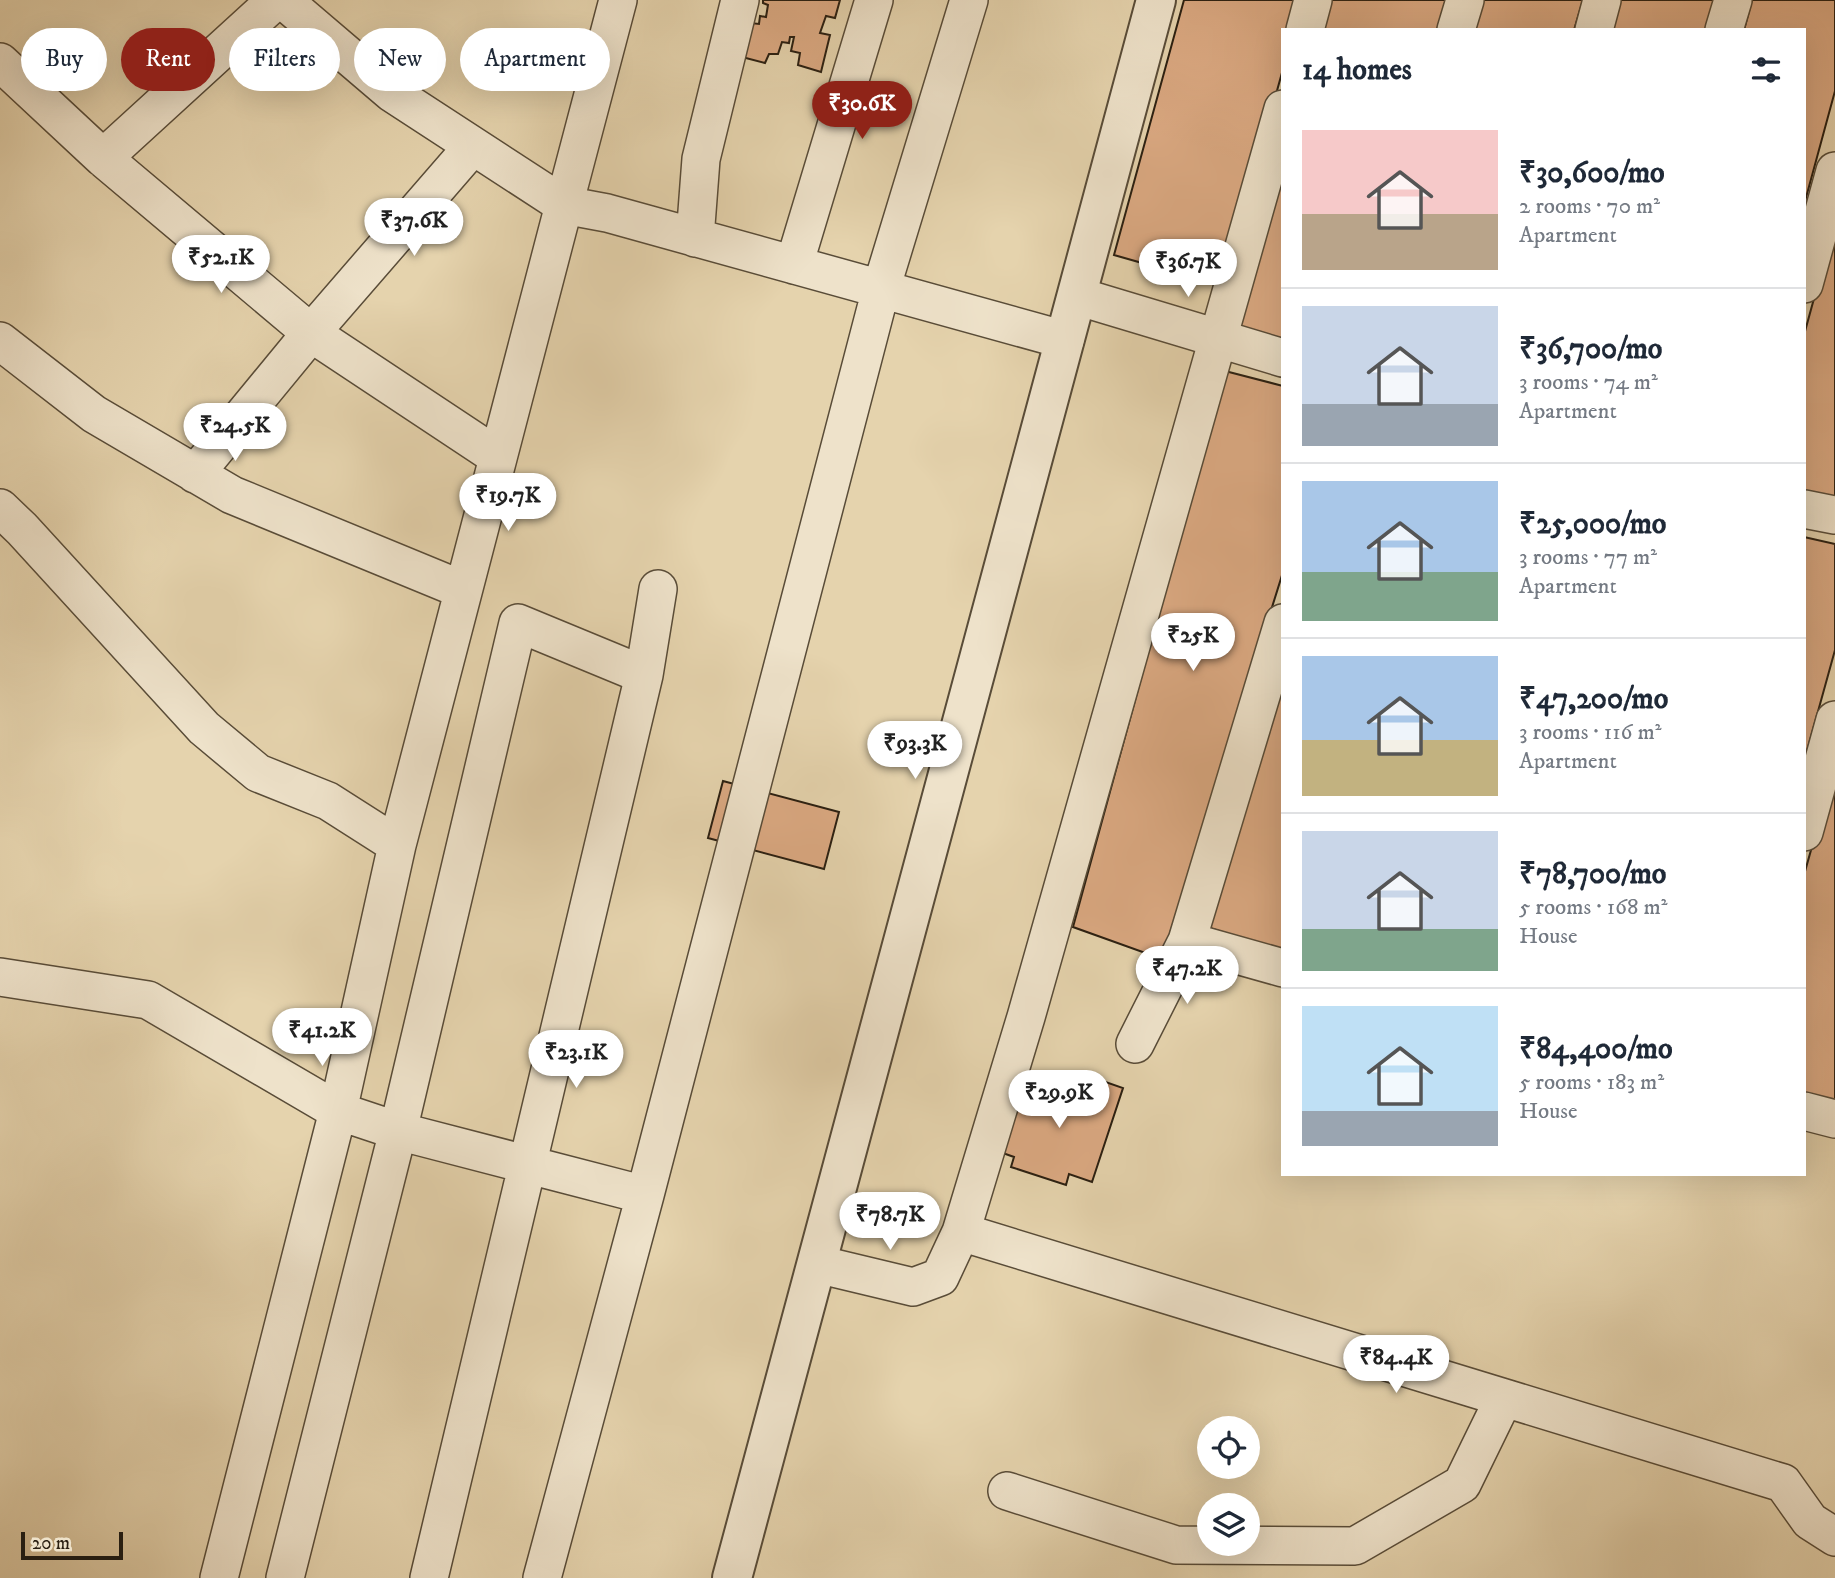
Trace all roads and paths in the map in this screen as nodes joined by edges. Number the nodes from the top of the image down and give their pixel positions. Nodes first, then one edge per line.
1 (276, 0) edge
2 (283, 0) edge
3 (618, 0) edge
4 (740, 0) edge
5 (874, 0) edge
6 (969, 0) edge
7 (1156, 0) edge
8 (1314, 0) edge
9 (1465, 0) edge
10 (1602, 0) edge
11 (1732, 0) edge
12 (1306, 28) edge
13 (1457, 28) edge
14 (1595, 28) edge
15 (1725, 28) edge
16 (0, 62) edge
17 (1281, 116) edge
18 (473, 146) junction
19 (103, 158) junction
20 (1835, 171) edge
21 (564, 205) junction
22 (695, 238) junction
23 (794, 265) junction
24 (1806, 277) edge
25 (881, 289) junction
26 (1077, 296) junction
27 (311, 333) junction
28 (1218, 338) junction
29 (1065, 340) junction
30 (0, 341) edge
31 (1281, 357) edge
32 (498, 457) junction
33 (195, 474) junction
34 (0, 508) edge
35 (1806, 509) edge
36 (1835, 515) edge
37 (658, 589) dead end
38 (463, 590) junction
39 (1281, 630) edge
40 (644, 675) junction
41 (1835, 720) edge
42 (1806, 825) edge
43 (397, 845) junction
44 (1187, 941) junction
45 (1281, 967) edge
46 (0, 977) edge
47 (1135, 1044) dead end
48 (338, 1111) junction
49 (1806, 1112) edge
50 (1835, 1119) edge
51 (398, 1131) junction
52 (528, 1165) junction
53 (645, 1195) junction
54 (961, 1232) junction
55 (817, 1264) junction
56 (1504, 1398) junction
57 (1007, 1491) dead end
58 (1835, 1537) edge
59 (219, 1578) edge
60 (285, 1578) edge
61 (429, 1578) edge
62 (542, 1578) edge
63 (732, 1578) edge

1 - 19 street
2 - 18 street
3 - 21 street
4 - 22 street
5 - 23 street
6 - 25 street
7 - 26 street
8 - 12 street
9 - 13 street
10 - 14 street
11 - 15 street
16 - 19 street
17 - 28 street
18 - 21 street
18 - 27 street
19 - 27 street
20 - 24 street
21 - 22 street
21 - 32 street
22 - 23 street
23 - 25 street
25 - 29 street
25 - 53 street
26 - 28 street
26 - 29 street
27 - 32 street
27 - 33 street
28 - 31 street
28 - 54 street
29 - 55 street
30 - 33 street
32 - 38 street
33 - 38 street
34 - 43 street
35 - 36 street
37 - 40 street
38 - 43 street
39 - 44 street
40 - 51 street
40 - 52 street
41 - 42 street
43 - 48 street
44 - 45 street
44 - 47 street
46 - 48 street
48 - 51 street
48 - 59 street
49 - 50 street
51 - 52 street
51 - 60 street
52 - 53 street
52 - 61 street
53 - 62 street
54 - 55 street
54 - 56 street
55 - 63 street
56 - 57 street
56 - 58 street

